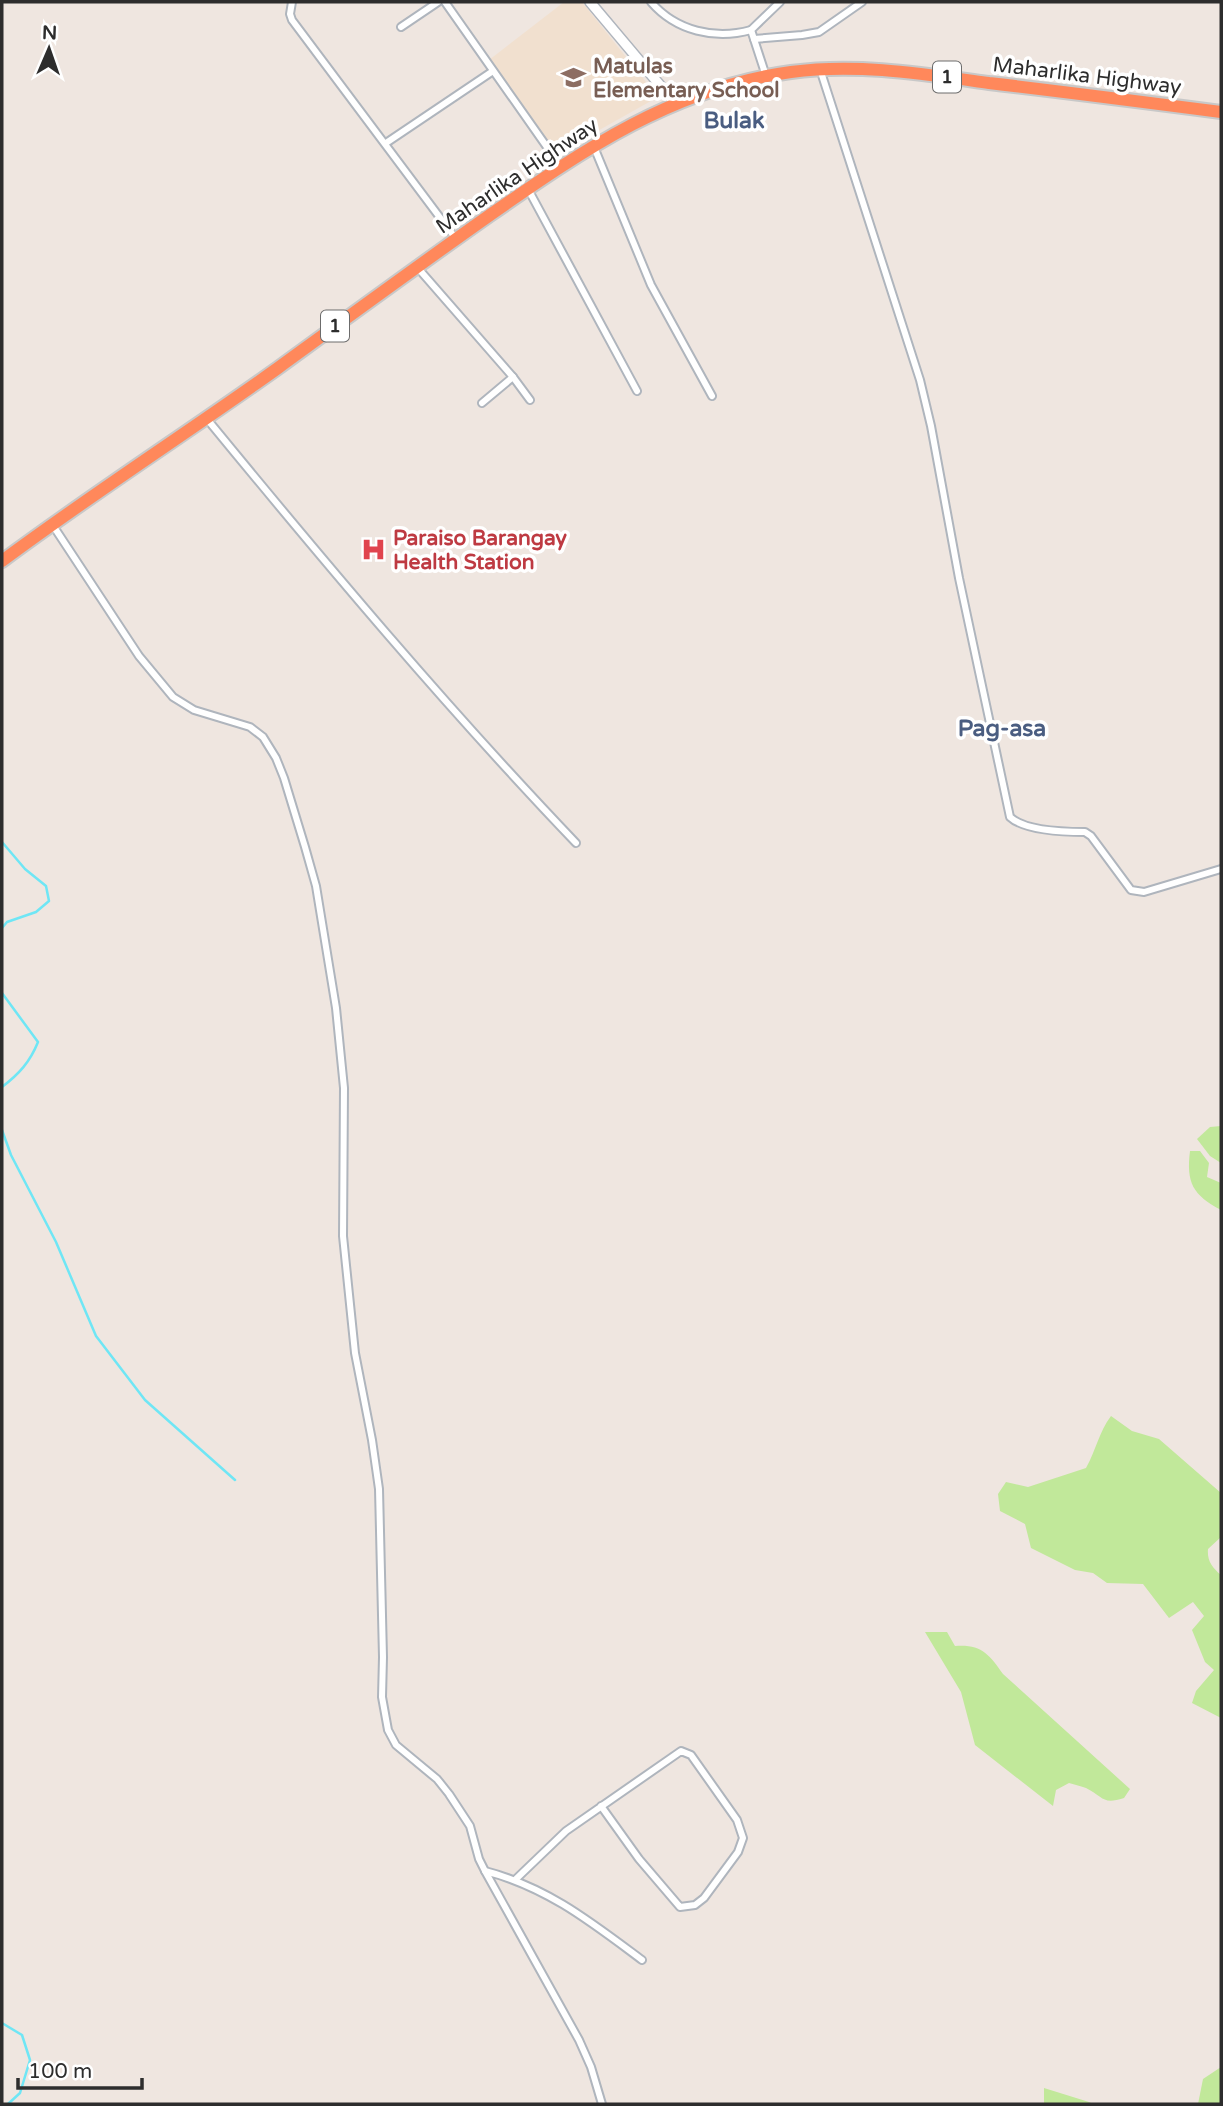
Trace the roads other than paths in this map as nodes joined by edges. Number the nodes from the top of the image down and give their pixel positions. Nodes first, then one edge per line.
1 (292, 2) edge
2 (438, 2) edge
3 (445, 2) edge
4 (591, 2) edge
5 (651, 2) edge
6 (780, 2) edge
7 (862, 2) edge
8 (401, 27) dead end
9 (751, 30) junction
10 (754, 39) junction
11 (820, 69) junction
12 (494, 71) junction
13 (766, 76) junction
14 (675, 103) junction
15 (1221, 112) edge
16 (386, 143) junction
17 (594, 146) junction
18 (561, 167) junction
19 (528, 189) junction
20 (456, 239) junction
21 (417, 267) junction
22 (513, 377) junction
23 (637, 391) dead end
24 (712, 397) dead end
25 (530, 400) dead end
26 (482, 403) dead end
27 (207, 419) junction
28 (52, 524) junction
29 (2, 561) edge
30 (576, 843) dead end
31 (1221, 869) edge
32 (601, 1806) junction
33 (485, 1871) junction
34 (516, 1879) junction
35 (642, 1960) dead end
36 (602, 2104) edge

1 - 16 street
2 - 8 street
3 - 12 street
4 - 14 main road
5 - 9 street
6 - 9 street
7 - 10 street
9 - 10 street
10 - 13 street
11 - 13 highway, Maharlika Highway / 1
11 - 15 highway, Maharlika Highway / 1
11 - 31 street
12 - 16 street
12 - 18 street
13 - 14 highway, Maharlika Highway / 1
14 - 17 highway, Maharlika Highway / 1
16 - 20 street
17 - 18 highway, Maharlika Highway / 1
17 - 24 street
18 - 19 highway, Maharlika Highway / 1
19 - 20 highway, Maharlika Highway / 1
19 - 23 street
20 - 21 highway, Maharlika Highway / 1
21 - 22 street
21 - 27 highway, Maharlika Highway / 1
22 - 25 street
22 - 26 street
27 - 28 highway, Maharlika Highway / 1
27 - 30 street
28 - 29 highway, Maharlika Highway / 1
28 - 33 street
32 - 32 street
32 - 34 street
33 - 34 street
33 - 36 street
34 - 35 street

